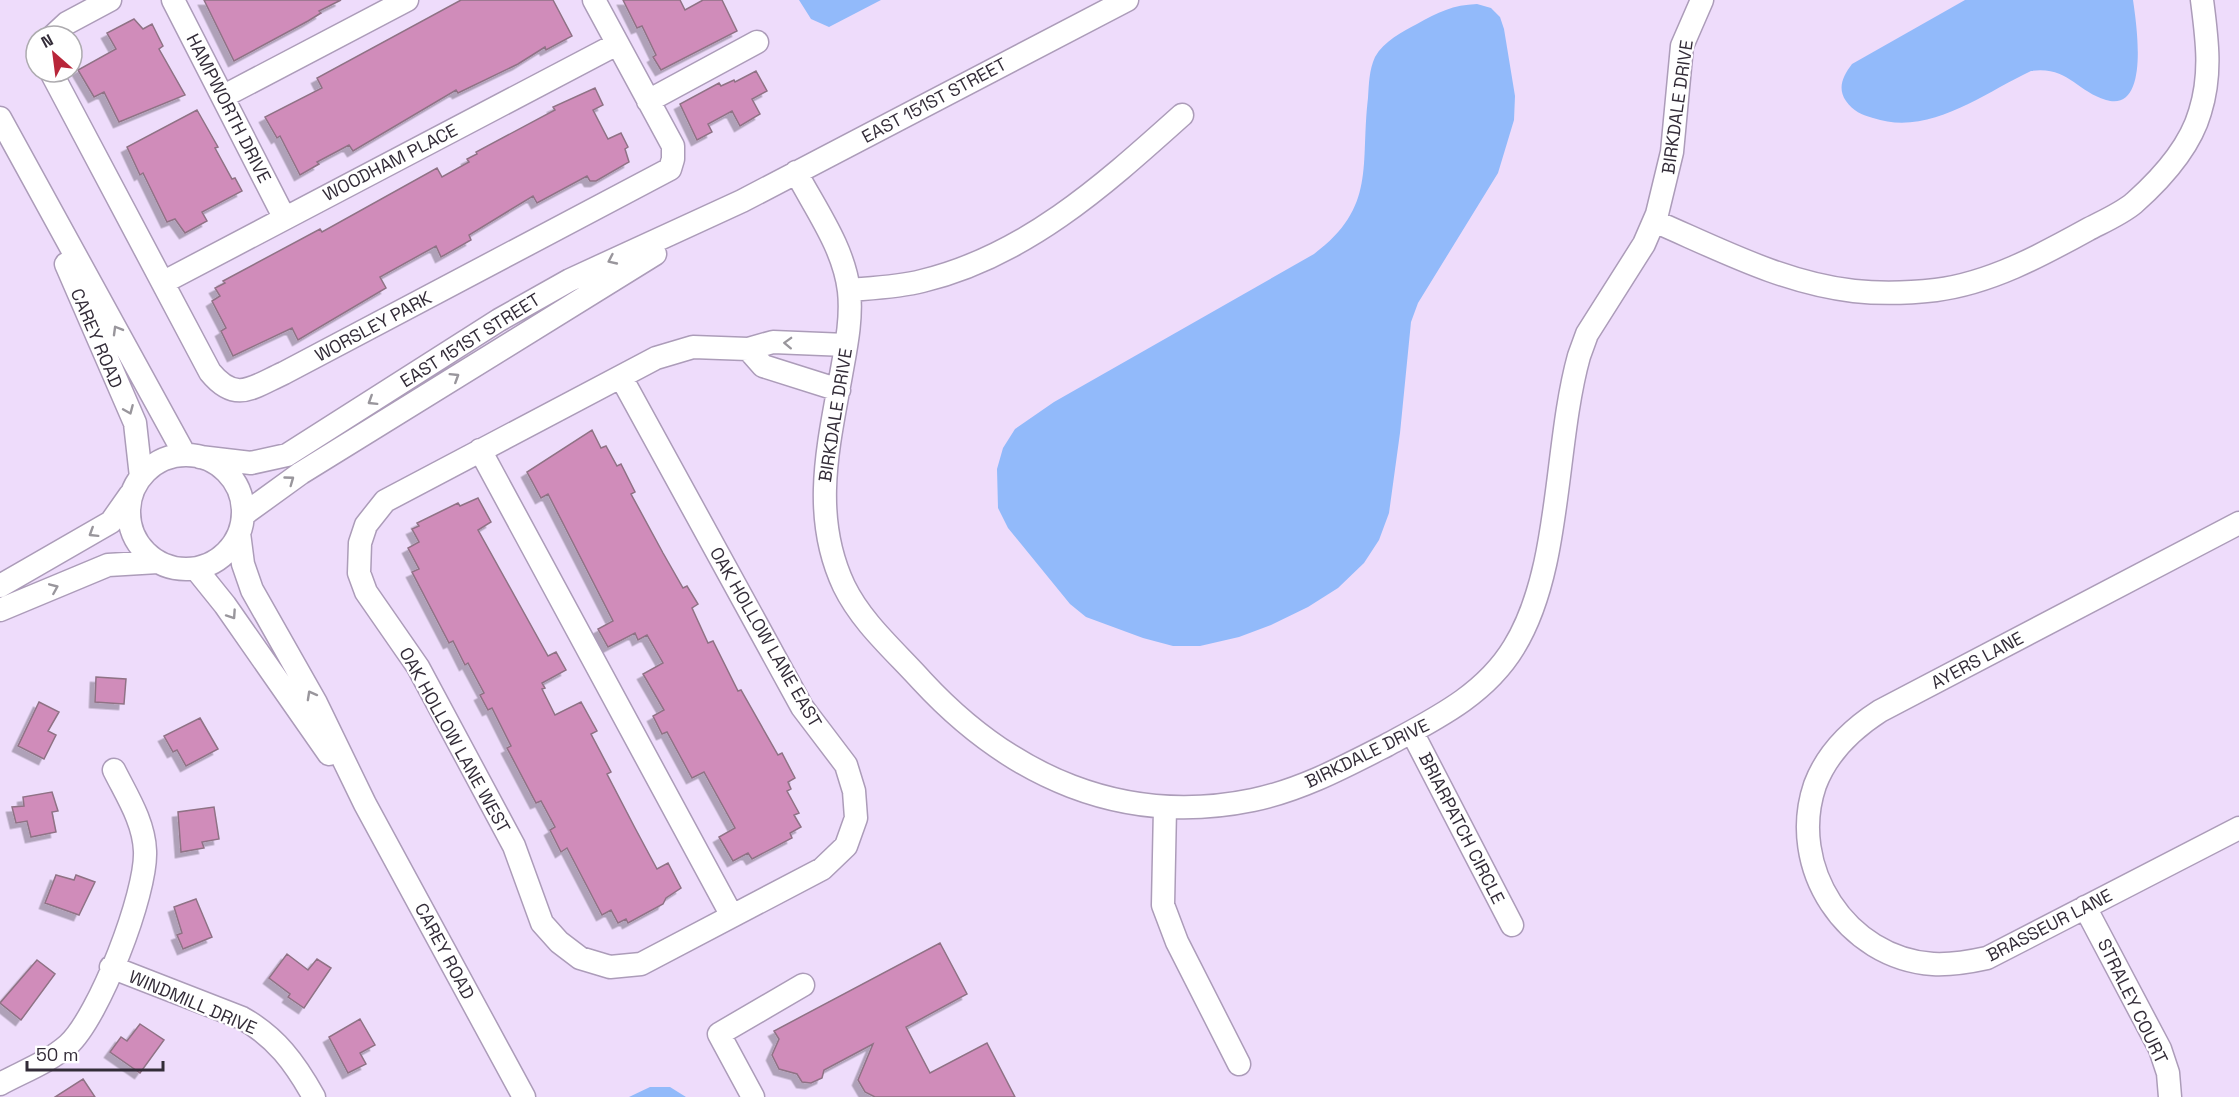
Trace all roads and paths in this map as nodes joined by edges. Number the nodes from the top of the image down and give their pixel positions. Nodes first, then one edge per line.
1 (110, 0) edge
2 (172, 0) edge
3 (407, 0) edge
4 (594, 0) edge
5 (1127, 0) edge
6 (1702, 0) edge
7 (2202, 0) edge
8 (66, 24) edge
9 (757, 42) dead end
10 (617, 44) junction
11 (57, 84) edge
12 (224, 96) junction
13 (648, 100) junction
14 (1182, 115) dead end
15 (0, 118) edge
16 (796, 172) junction
17 (44, 200) junction
18 (742, 201) junction
19 (284, 217) junction
20 (1654, 221) junction
21 (164, 282) junction
22 (849, 290) junction
23 (846, 345) junction
24 (748, 349) junction
25 (621, 376) junction
26 (839, 390) junction
27 (480, 450) junction
28 (193, 456) junction
29 (137, 484) junction
30 (2239, 523) edge
31 (241, 524) junction
32 (158, 562) junction
33 (196, 569) junction
34 (0, 586) edge
35 (0, 610) edge
36 (1412, 732) junction
37 (114, 770) dead end
38 (365, 804) junction
39 (1165, 808) junction
40 (2239, 828) edge
41 (1814, 870) joint
42 (2085, 907) junction
43 (732, 916) junction
44 (1512, 925) dead end
45 (111, 967) junction
46 (803, 986) dead end
47 (1239, 1064) dead end
48 (0, 1084) edge
49 (314, 1097) edge
50 (524, 1097) edge
51 (753, 1097) edge
52 (2170, 1097) edge

1 - 8 street
2 - 12 street, HAMPWORTH DRIVE
3 - 12 street
4 - 10 street, WORSLEY PARK
5 - 16 street, EAST 151ST STREET
6 - 20 street, BIRKDALE DRIVE
7 - 20 street
9 - 13 street
10 - 13 street, WORSLEY PARK
10 - 19 street, WOODHAM PLACE
11 - 21 street, WORSLEY PARK
12 - 19 street, HAMPWORTH DRIVE
13 - 21 street, WORSLEY PARK
14 - 22 street
15 - 17 street, CAREY ROAD
16 - 18 street, EAST 151ST STREET
16 - 22 street, BIRKDALE DRIVE
28 -> 17 street, CAREY ROAD
17 -> 29 street, CAREY ROAD
18 -> 28 street, EAST 151ST STREET
31 -> 18 street, EAST 151ST STREET
19 - 21 street, WOODHAM PLACE
20 - 36 street, BIRKDALE DRIVE
22 - 23 street, BIRKDALE DRIVE
23 -> 24 street, OAK HOLLOW LANE WEST
23 - 26 street, BIRKDALE DRIVE
24 - 25 street, OAK HOLLOW LANE WEST
24 - 26 street
25 - 27 street, OAK HOLLOW LANE WEST
25 - 43 street, OAK HOLLOW LANE EAST
26 - 39 street, BIRKDALE DRIVE
27 - 43 street
27 - 43 street, OAK HOLLOW LANE WEST
28 - 29 street
28 - 31 street
29 - 32 street
29 -> 34 street
30 - 41 street, AYERS LANE
31 - 33 street
38 -> 31 street, CAREY ROAD
32 - 33 street
35 -> 32 street
33 -> 38 street, CAREY ROAD
36 - 39 street, BIRKDALE DRIVE
36 - 44 street, BRIARPATCH CIRCLE
37 - 45 street
38 - 50 street, CAREY ROAD
39 - 47 street
40 - 42 street, BRASSEUR LANE
41 - 42 street, BRASSEUR LANE
42 - 52 street, STRALEY COURT
45 - 48 street
45 - 49 street, WINDMILL DRIVE
46 - 51 street

